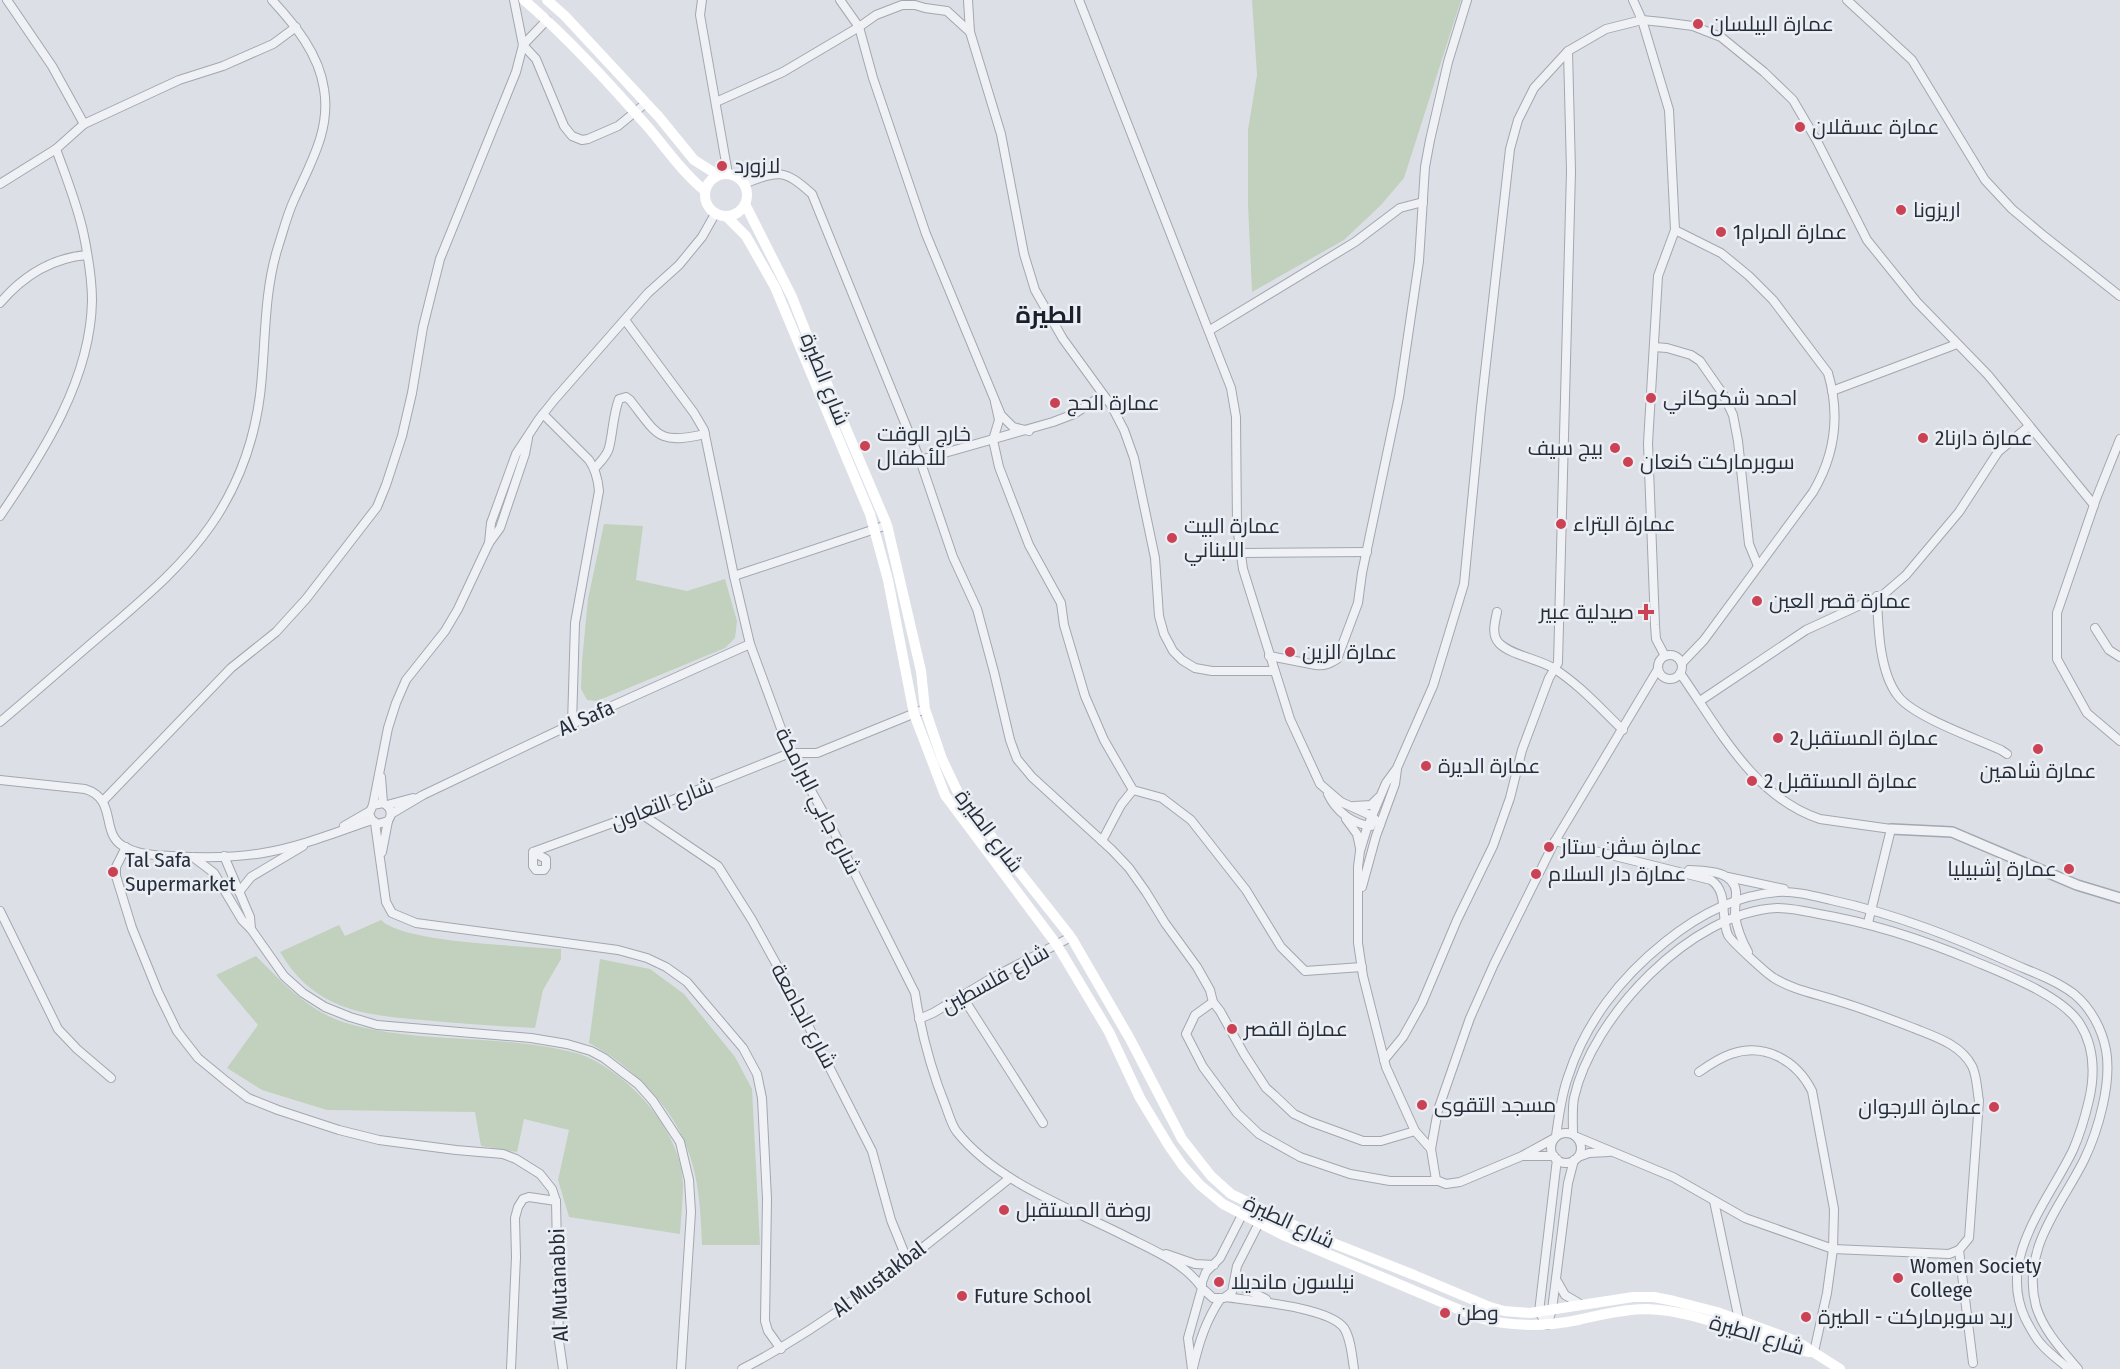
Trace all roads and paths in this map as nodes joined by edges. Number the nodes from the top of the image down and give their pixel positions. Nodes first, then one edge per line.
1 (7, 0) edge
2 (272, 0) edge
3 (514, 0) edge
4 (524, 0) edge
5 (547, 0) edge
6 (702, 0) edge
7 (840, 0) edge
8 (968, 0) edge
9 (1079, 0) edge
10 (1467, 0) edge
11 (1633, 0) edge
12 (1847, 0) edge
13 (923, 4) edge
14 (547, 20) junction
15 (1642, 20) junction
16 (296, 27) junction
17 (860, 27) junction
18 (970, 32) junction
19 (524, 45) junction
20 (1568, 51) junction
21 (716, 102) junction
22 (646, 103) junction
23 (634, 112) junction
24 (84, 124) junction
25 (56, 149) junction
26 (723, 175) junction
27 (0, 184) edge
28 (744, 184) junction
29 (705, 191) junction
30 (1423, 202) junction
31 (745, 204) junction
32 (721, 215) junction
33 (1675, 230) junction
34 (87, 255) junction
35 (2120, 296) edge
36 (0, 303) edge
37 (625, 320) junction
38 (1210, 330) junction
39 (1958, 344) junction
40 (1654, 346) junction
41 (1832, 391) junction
42 (1103, 395) junction
43 (995, 402) junction
44 (543, 414) junction
45 (2029, 426) junction
46 (1029, 431) junction
47 (705, 434) junction
48 (2120, 438) edge
49 (993, 440) junction
50 (920, 460) junction
51 (595, 468) junction
52 (2094, 505) junction
53 (0, 516) edge
54 (887, 525) junction
55 (874, 530) junction
56 (1367, 552) junction
57 (1241, 553) junction
58 (1758, 566) junction
59 (734, 576) junction
60 (1877, 596) junction
61 (1497, 612) dead end
62 (2095, 628) dead end
63 (750, 644) junction
64 (1269, 656) junction
65 (1665, 656) junction
66 (2120, 657) edge
67 (1682, 663) junction
68 (1555, 669) junction
69 (1658, 669) junction
70 (1274, 671) junction
71 (1680, 673) junction
72 (1700, 701) junction
73 (925, 709) junction
74 (914, 714) junction
75 (0, 722) edge
76 (572, 724) junction
77 (1623, 730) junction
78 (2120, 741) edge
79 (790, 753) junction
80 (2007, 754) dead end
81 (381, 766) junction
82 (1397, 768) junction
83 (0, 780) edge
84 (1133, 789) junction
85 (1328, 792) junction
86 (423, 795) junction
87 (1381, 795) junction
88 (103, 801) junction
89 (385, 804) junction
90 (1350, 806) junction
91 (372, 808) junction
92 (1339, 811) junction
93 (640, 813) junction
94 (1372, 816) junction
95 (389, 818) junction
96 (373, 821) junction
97 (1380, 825) junction
98 (1368, 826) junction
99 (1891, 829) junction
100 (330, 835) junction
101 (313, 840) junction
102 (1102, 841) junction
103 (1555, 841) junction
104 (126, 848) junction
105 (1360, 851) junction
106 (533, 852) dead end
107 (224, 856) junction
108 (381, 856) junction
109 (193, 857) junction
110 (1672, 869) junction
111 (1726, 876) junction
112 (239, 892) junction
113 (1800, 893) junction
114 (2120, 898) edge
115 (1360, 900) junction
116 (1735, 902) junction
117 (1724, 906) junction
118 (1871, 910) junction
119 (0, 911) edge
120 (1736, 917) junction
121 (1724, 922) junction
122 (1868, 923) junction
123 (251, 929) junction
124 (1071, 938) junction
125 (1057, 945) junction
126 (1748, 954) junction
127 (1362, 967) junction
128 (962, 996) junction
129 (1213, 1002) junction
130 (919, 1018) junction
131 (1384, 1060) junction
132 (1699, 1072) dead end
133 (111, 1078) dead end
134 (1043, 1123) dead end
135 (1415, 1131) junction
136 (1575, 1136) junction
137 (1555, 1138) junction
138 (1431, 1149) junction
139 (1614, 1152) junction
140 (1522, 1156) junction
141 (1555, 1158) junction
142 (1576, 1159) junction
143 (1010, 1178) junction
144 (1438, 1181) junction
145 (556, 1201) junction
146 (1714, 1201) junction
147 (1257, 1208) junction
148 (1242, 1215) junction
149 (1259, 1224) junction
150 (1151, 1249) junction
151 (1833, 1249) junction
152 (1959, 1250) junction
153 (903, 1262) junction
154 (1214, 1265) junction
155 (1236, 1275) junction
156 (1556, 1280) junction
157 (1202, 1288) junction
158 (1224, 1298) junction
159 (1275, 1303) junction
160 (1583, 1305) junction
161 (1552, 1310) junction
162 (1539, 1312) junction
163 (1738, 1320) junction
164 (1547, 1325) junction
165 (781, 1349) junction
166 (1814, 1352) junction
167 (1973, 1364) dead end
168 (512, 1369) edge
169 (563, 1369) edge
170 (681, 1369) edge
171 (742, 1369) edge
172 (1193, 1369) edge
173 (1354, 1369) edge
174 (1840, 1369) edge
175 (2069, 1369) edge
176 (2078, 1369) edge

1 - 24 street
2 - 16 street
3 - 19 street
4 - 14 main road
5 - 22 main road
6 - 21 street
7 - 17 street
8 - 18 street
9 - 38 street
10 - 30 street
11 - 15 street
12 - 35 street
13 - 17 street
13 - 18 street
14 - 19 street
14 - 23 main road
15 - 20 street
15 - 33 street
15 - 39 street
16 - 24 street
16 - 75 street
17 - 21 street
17 - 43 street
18 - 42 street
19 - 23 street
19 - 88 street
20 - 68 street
20 - 82 street
21 - 26 street
22 - 23 street
22 - 26 main road
23 - 29 main road
24 - 25 street
25 - 27 street
25 - 34 street
26 - 28 main road
26 - 29 main road
28 - 31 main road
28 - 50 street
29 - 32 main road
30 - 38 street
30 - 56 street
31 - 32 main road
31 - 54 main road, شارع الطيرة
32 - 37 street
32 - 55 main road, شارع الطيرة
33 - 40 street
33 - 41 street
34 - 36 street
34 - 53 street
37 - 44 street
37 - 47 street, شارع جابي البرامكة
38 - 57 street
39 - 41 street
39 - 45 street
40 - 58 street
40 - 65 street
41 - 58 street
42 - 46 street
42 - 70 street
43 - 46 street
43 - 49 street
44 - 51 street
44 - 81 street
45 - 52 street
45 - 60 street
46 - 49 street
47 - 51 street
47 - 59 street, شارع جابي البرامكة
48 - 52 street
49 - 50 street
49 - 84 street
50 - 102 street
51 - 76 street
52 - 78 street
54 - 55 street
54 - 73 main road, شارع الطيرة
55 - 59 street
55 - 74 main road, شارع الطيرة
56 - 57 street
56 - 64 street
57 - 64 street
58 - 67 street
59 - 63 street, شارع جابي البرامكة
60 - 72 street
60 - 80 street
61 - 68 street
62 - 66 street
63 - 76 street, Al Safa
63 - 79 street, شارع جابي البرامكة
64 - 70 street
65 - 67 street
65 - 69 street
67 - 71 street
68 - 77 street
68 - 131 street
69 - 71 street
69 - 77 street
70 - 85 street
71 - 72 street
72 - 99 street
73 - 74 street, شارع التعاون
73 - 124 main road, شارع الطيرة
74 - 79 street, شارع التعاون
74 - 125 main road, شارع الطيرة
76 - 86 street, Al Safa
77 - 103 street
79 - 93 street, شارع التعاون
79 - 130 street, شارع جابي البرامكة
81 - 89 street
81 - 91 street
82 - 87 street
82 - 97 street
83 - 88 street
84 - 102 street
84 - 127 street
85 - 90 street
85 - 92 street
86 - 89 street
86 - 95 street
87 - 90 street
87 - 94 street
88 - 104 street
89 - 91 street
89 - 95 street
90 - 94 street
91 - 96 street
91 - 100 street
92 - 98 street
92 - 105 street
93 - 106 street, شارع التعاون
93 - 153 street, شارع الجامعة
94 - 97 street
94 - 98 street
95 - 96 street
95 - 108 street
96 - 100 street
96 - 108 street
97 - 98 street
97 - 115 street
98 - 105 street
99 - 114 street
99 - 118 street
100 - 101 street
101 - 107 street
101 - 112 street
102 - 129 street
103 - 110 street
103 - 138 street
104 - 109 street
104 - 145 street
105 - 115 street
107 - 109 street
107 - 112 street
108 - 165 street
109 - 123 street
110 - 111 street
110 - 117 street
111 - 113 street
111 - 116 street
112 - 123 street
113 - 116 street
113 - 118 street
115 - 127 street
116 - 117 street
116 - 120 street
117 - 121 street
117 - 137 street
118 - 122 street
118 - 176 street
119 - 133 street
120 - 121 street
120 - 122 street
120 - 126 street
121 - 126 street
121 - 136 street
122 - 175 street
123 - 170 street
124 - 125 street, شارع فلسطين
124 - 147 main road, شارع الطيرة
125 - 128 street, شارع فلسطين
125 - 148 main road, شارع الطيرة
126 - 152 street
127 - 131 street
128 - 130 street, شارع فلسطين
128 - 134 street
129 - 135 street
129 - 144 street
130 - 143 street, شارع جابي البرامكة
131 - 135 street
132 - 151 street
135 - 138 street
136 - 137 street
136 - 139 street
136 - 142 street
137 - 140 street
137 - 141 street
138 - 144 street
139 - 142 street
139 - 146 street
140 - 141 street
140 - 144 street
141 - 142 street
141 - 162 street
142 - 156 street
143 - 150 street, شارع جابي البرامكة
143 - 153 street, Al Mustakbal
145 - 168 street
145 - 169 street, Al Mutanabbi
146 - 151 street
146 - 163 street
147 - 148 street
147 - 149 street
147 - 162 main road, شارع الطيرة
148 - 149 main road, شارع الطيرة
148 - 154 street
149 - 155 street
149 - 164 main road, شارع الطيرة
150 - 154 street
150 - 157 street
151 - 152 street
151 - 166 street
152 - 167 street
153 - 165 street, Al Mustakbal
154 - 157 street
155 - 158 street
155 - 159 street
156 - 160 street
156 - 161 street
157 - 158 street
157 - 172 street
158 - 159 street
158 - 172 street
159 - 173 street
160 - 161 main road, شارع الطيرة
160 - 163 main road, شارع الطيرة
161 - 162 main road, شارع الطيرة
161 - 164 street
162 - 164 street
163 - 166 main road, شارع الطيرة
164 - 166 main road, شارع الطيرة
165 - 171 street, Al Mustakbal
166 - 174 main road

